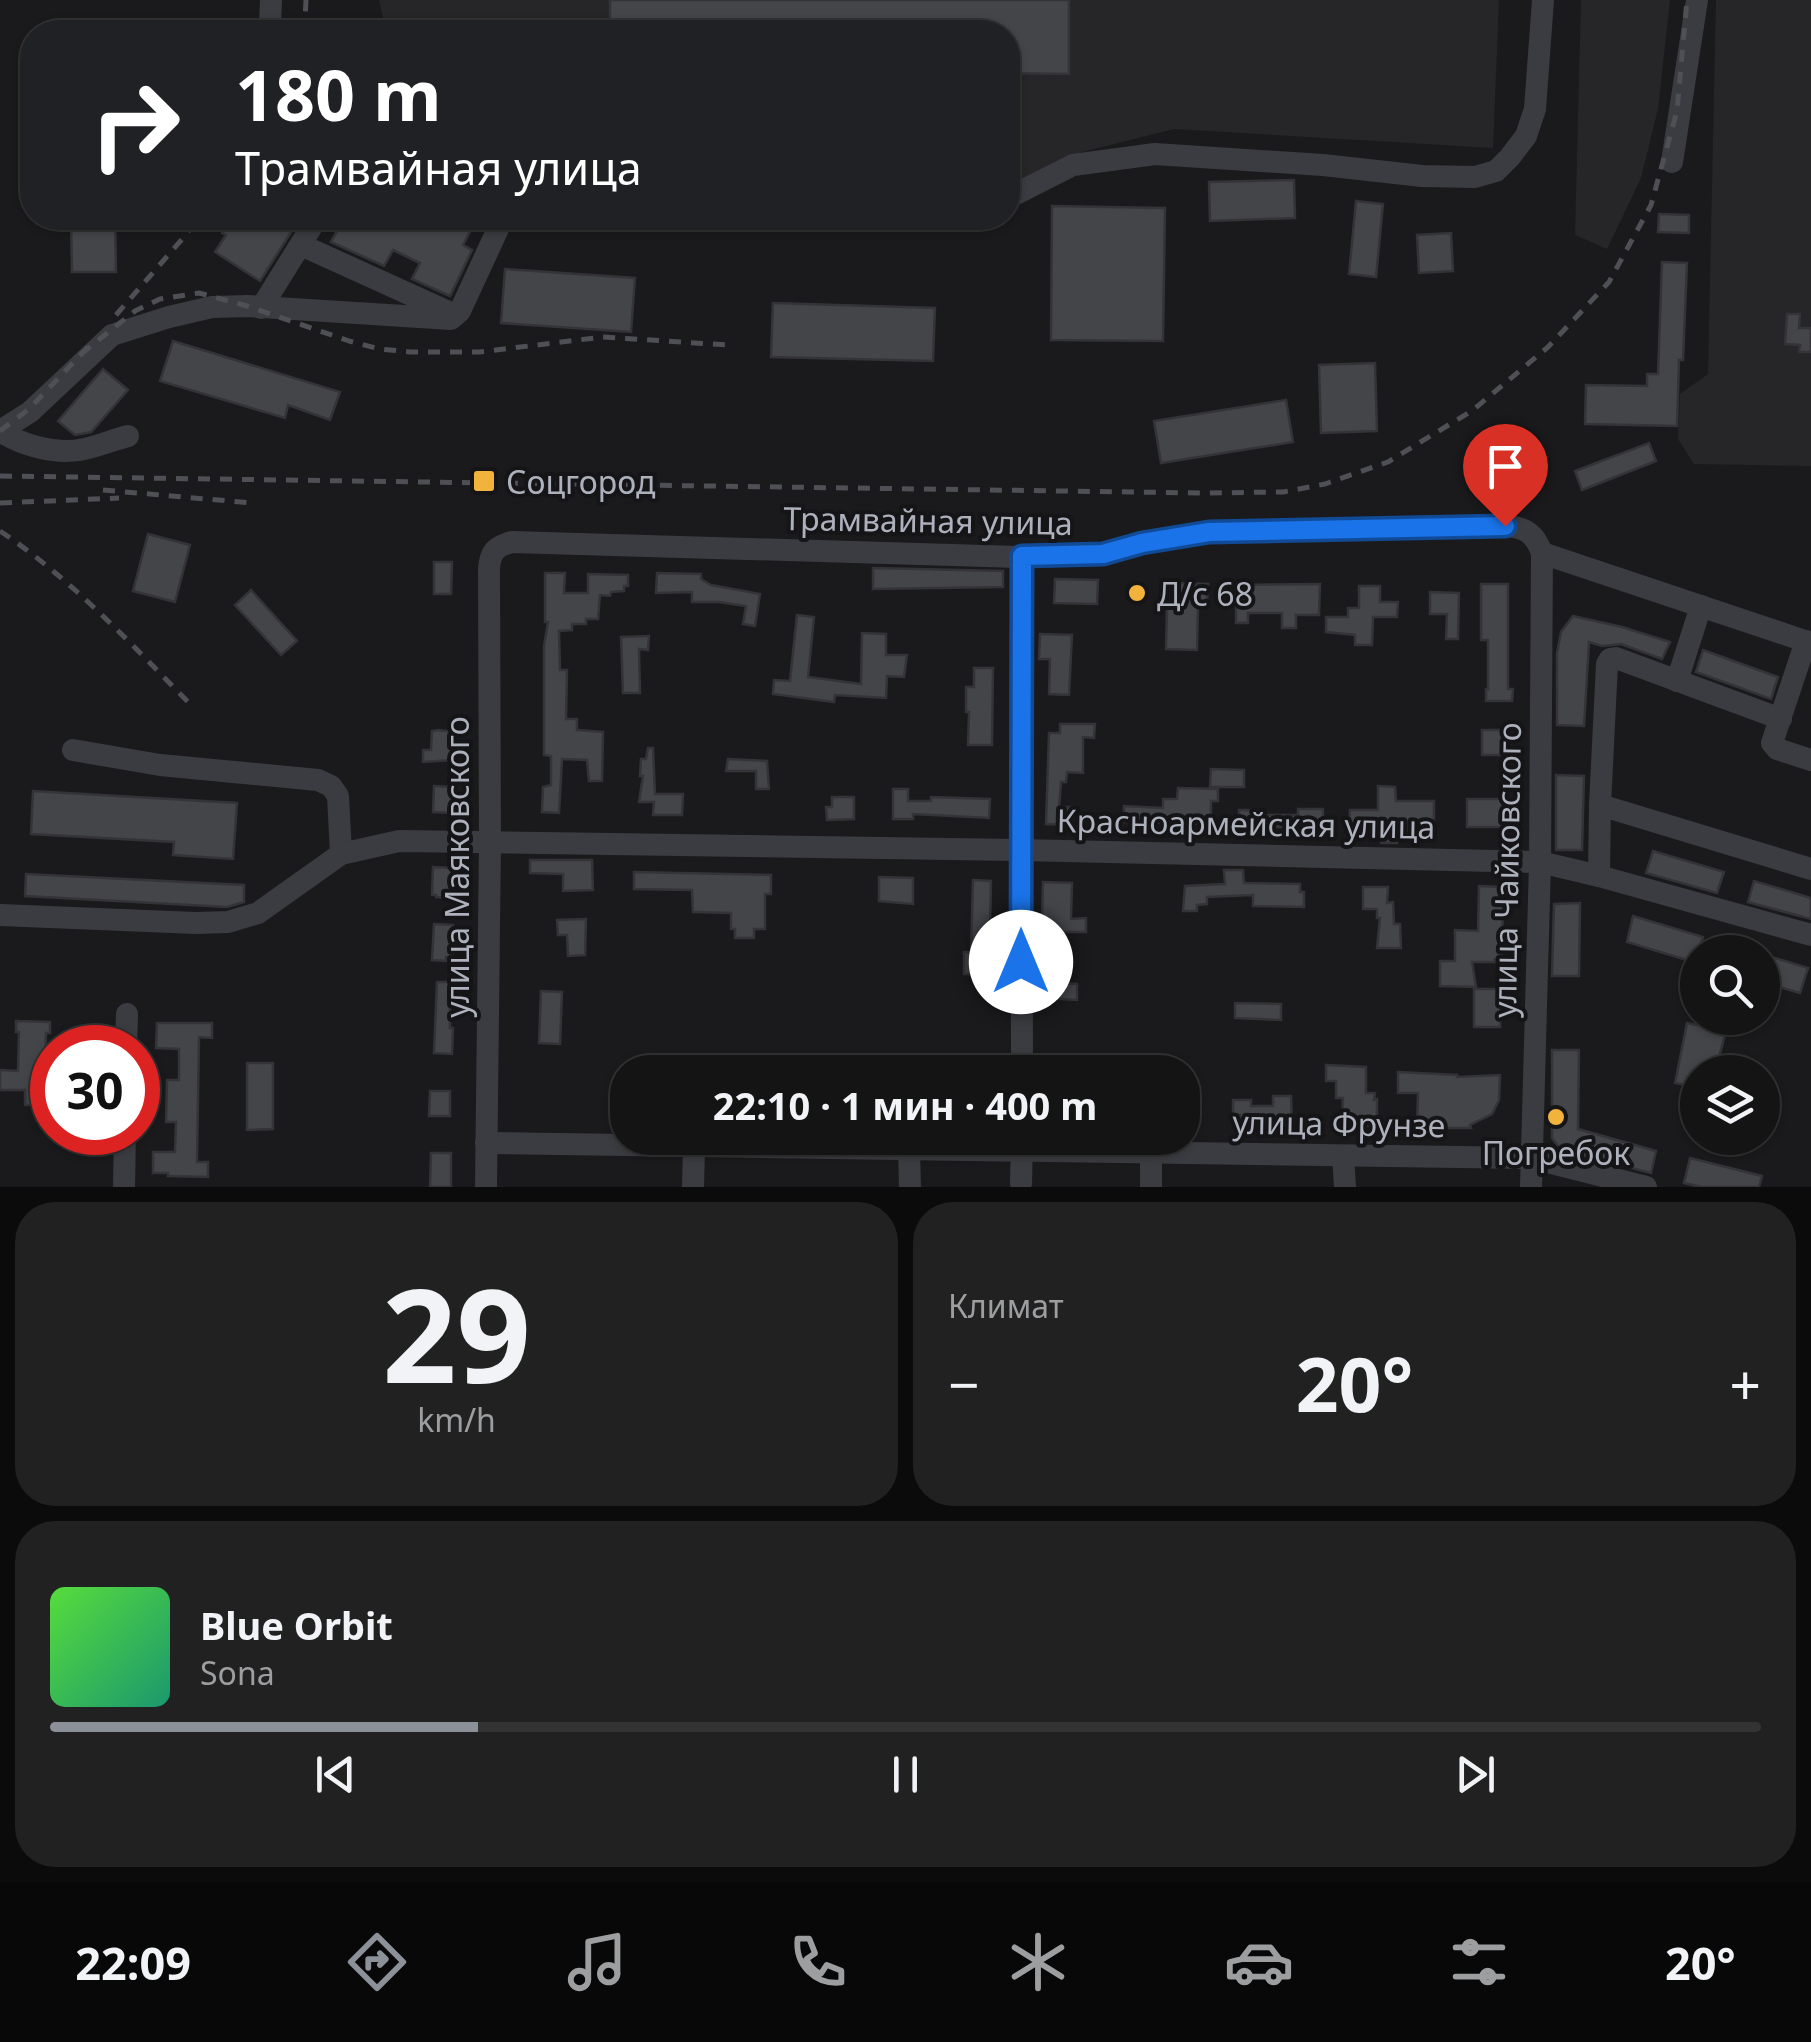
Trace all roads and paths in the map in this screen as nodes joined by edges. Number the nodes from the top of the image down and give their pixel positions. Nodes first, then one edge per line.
1 (1544, 0) edge
2 (1698, 0) edge
3 (1672, 162) dead end
4 (1020, 192) edge
5 (310, 230) edge
6 (497, 230) edge
7 (301, 245) junction
8 (261, 308) junction
9 (456, 316) junction
10 (128, 436) dead end
11 (494, 549) joint
12 (1542, 553) junction
13 (1022, 556) junction
14 (1700, 606) junction
15 (1809, 642) edge
16 (1677, 681) junction
17 (1781, 719) junction
18 (73, 750) dead end
19 (1811, 760) edge
20 (1600, 805) junction
21 (490, 842) junction
22 (1021, 850) junction
23 (341, 854) junction
24 (1540, 862) junction
25 (1811, 869) edge
26 (1600, 876) junction
27 (0, 915) edge
28 (1811, 935) edge
29 (127, 1014) dead end
30 (127, 1025) edge
31 (1022, 1055) edge
32 (486, 1143) junction
33 (610, 1146) edge
34 (1200, 1153) edge
35 (125, 1155) edge
36 (694, 1155) edge
37 (909, 1155) edge
38 (1022, 1155) edge
39 (1151, 1155) edge
40 (1344, 1156) junction
41 (1532, 1158) junction
42 (1021, 1183) dead end
43 (124, 1187) edge
44 (486, 1187) edge
45 (693, 1187) edge
46 (910, 1187) edge
47 (1151, 1187) edge
48 (1345, 1187) edge
49 (1531, 1187) edge
50 (1646, 1187) edge

1 - 4 street
2 - 3 street
5 - 7 street
6 - 9 street
7 - 8 street
7 - 9 street
8 - 9 street
8 - 10 street
11 - 13 street, Трамвайная улица
11 - 21 street, улица Маяковского
12 - 13 street, Трамвайная улица
12 - 14 street, Трамвайная улица
12 - 24 street, улица Чайковского
13 - 22 street
14 - 15 street, Трамвайная улица
14 - 16 street
15 - 17 street
16 - 17 street
16 - 20 street
17 - 19 street
18 - 23 street
20 - 25 street
20 - 26 street
21 - 22 street, Красноармейская улица
21 - 23 street, Красноармейская улица
21 - 32 street, улица Маяковского
22 - 24 street, Красноармейская улица
22 - 31 street
23 - 27 street
24 - 26 street, Красноармейская улица
24 - 41 street, улица Чайковского
26 - 28 street, Красноармейская улица
29 - 30 street
32 - 33 street, улица Фрунзе
32 - 44 street, улица Маяковского
34 - 40 street, улица Фрунзе
35 - 43 street
36 - 45 street
37 - 46 street
38 - 42 street
39 - 47 street
40 - 41 street, улица Фрунзе
40 - 48 street
41 - 49 street, улица Чайковского
41 - 50 street, улица Фрунзе

